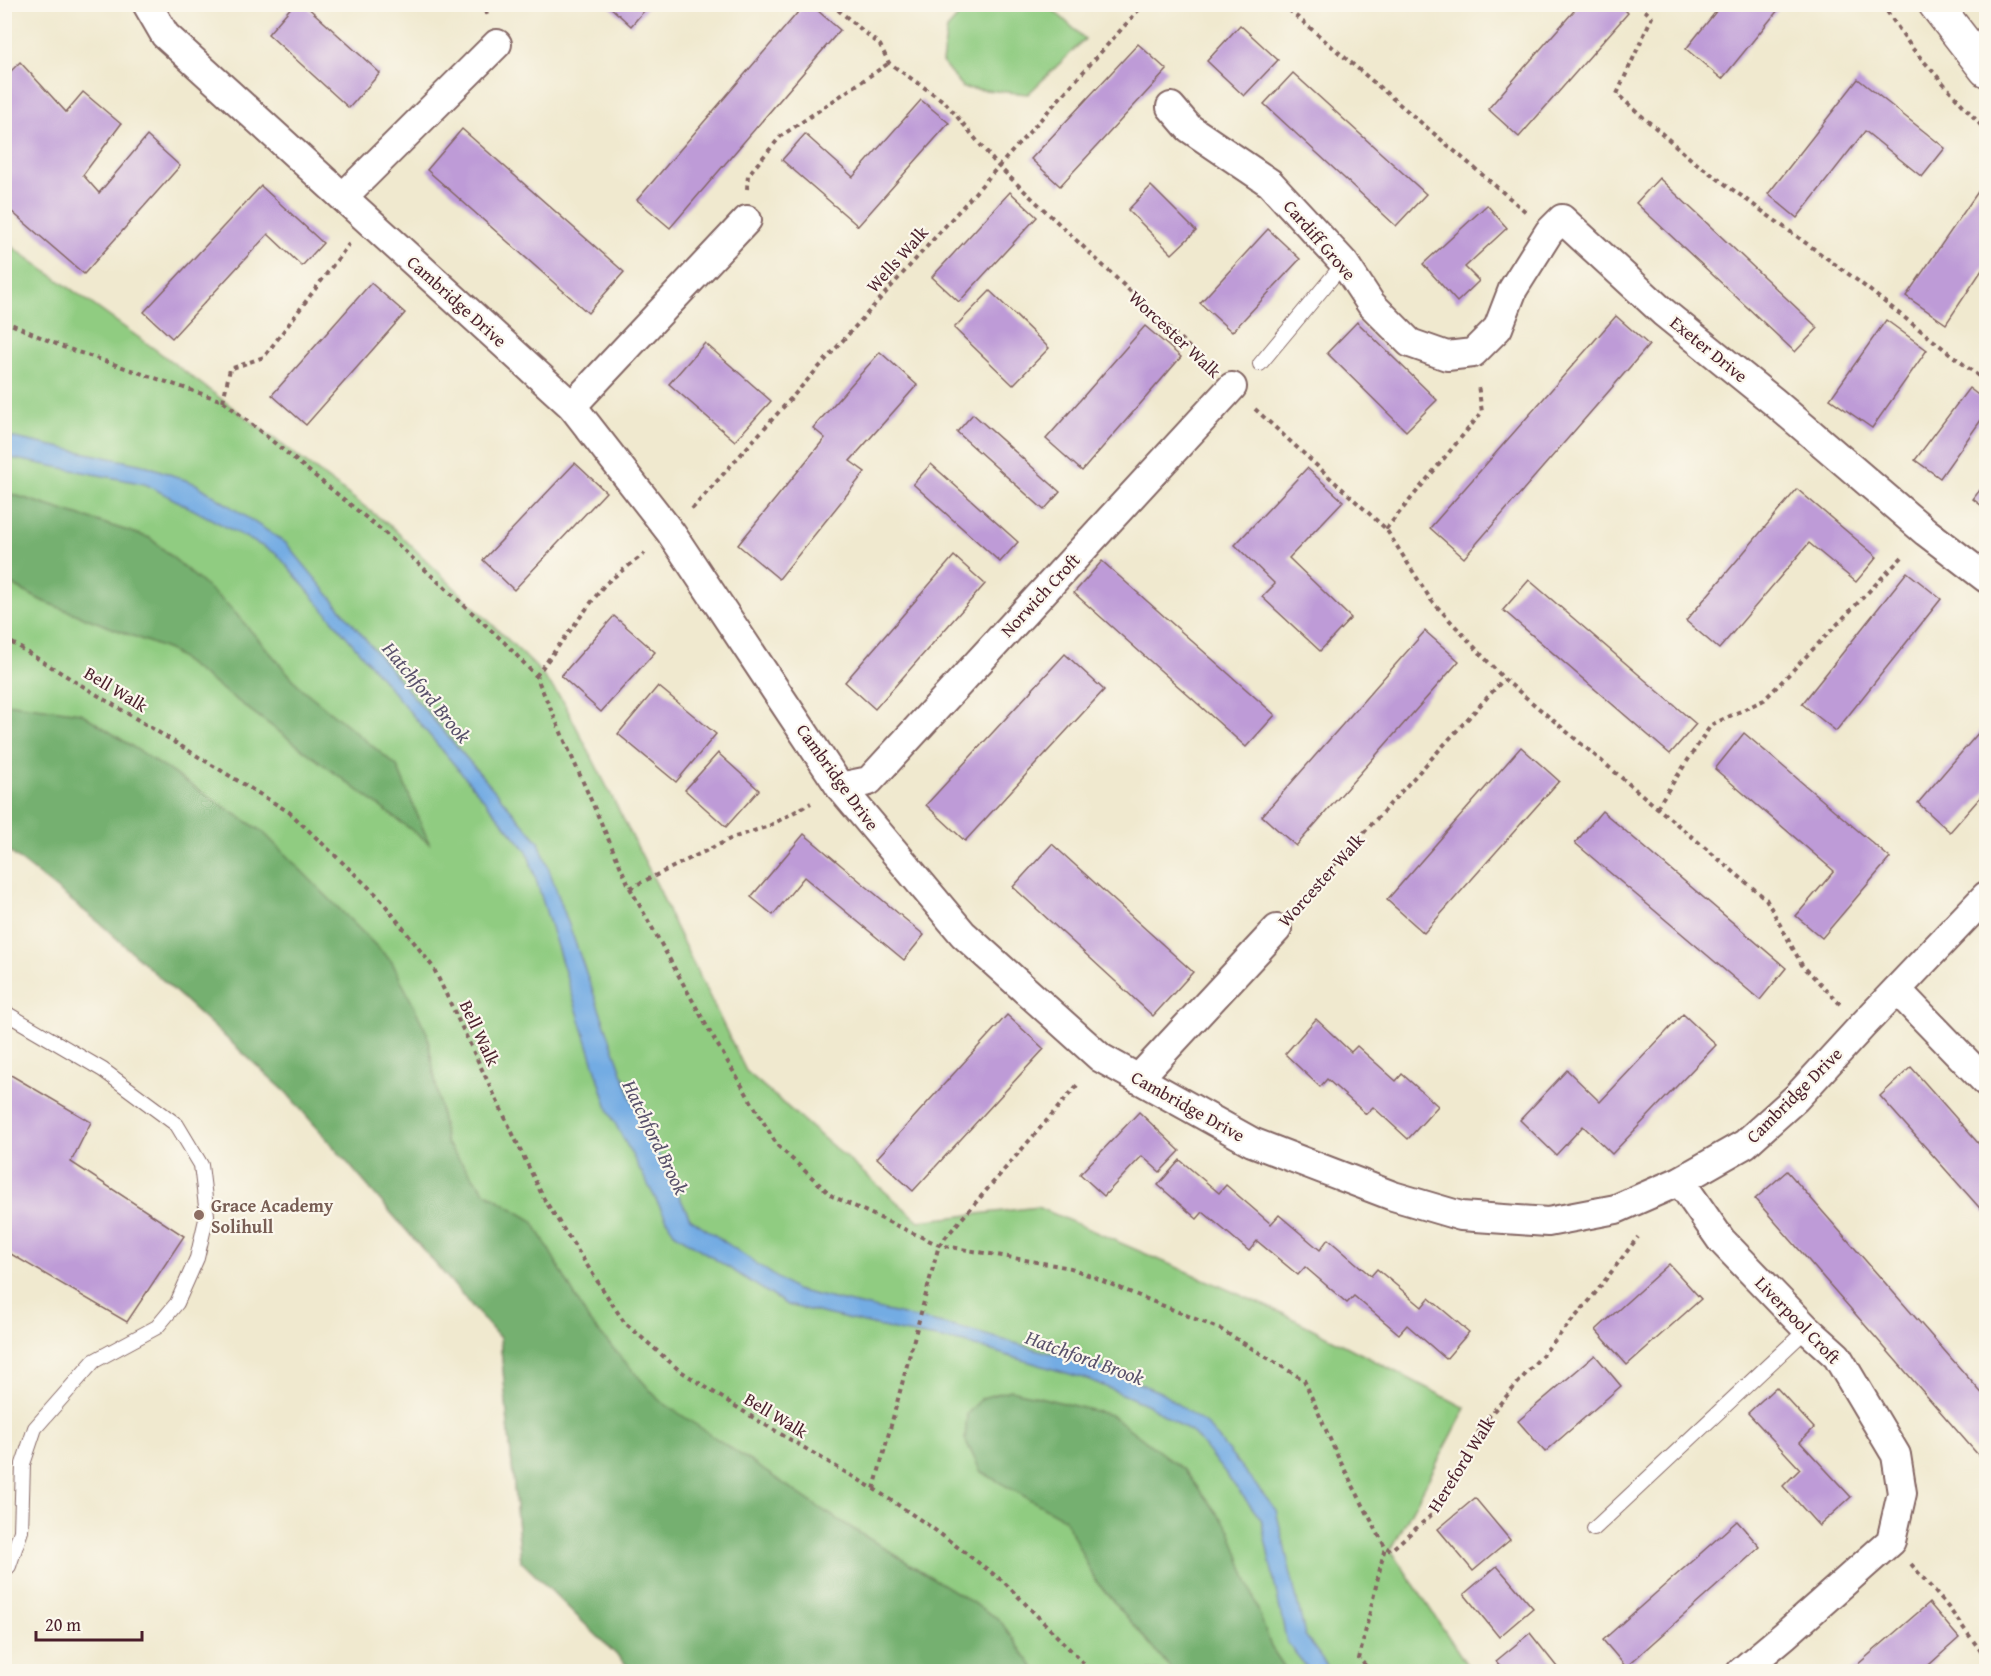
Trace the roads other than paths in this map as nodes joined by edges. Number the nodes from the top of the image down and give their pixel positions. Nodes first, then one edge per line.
1 (147, 4) edge
2 (1935, 4) edge
3 (497, 44) dead end
4 (1986, 70) edge
5 (1171, 106) dead end
6 (343, 197) junction
7 (747, 220) road end
8 (1344, 263) junction
9 (1473, 353) joint
10 (1260, 364) dead end
11 (1232, 387) road end
12 (572, 406) junction
13 (1986, 578) edge
14 (840, 787) junction
15 (1986, 896) edge
16 (1277, 929) road end
17 (1898, 990) junction
18 (4, 1012) edge
19 (1138, 1079) junction
20 (1986, 1082) edge
21 (1680, 1181) junction
22 (1808, 1329) junction
23 (1594, 1529) dead end
24 (4, 1571) edge
25 (1741, 1671) edge

1 - 6 street, Cambridge Drive
2 - 4 street
3 - 6 street
5 - 8 street, Cardiff Grove
6 - 12 street, Cambridge Drive
7 - 12 street
8 - 9 street, Cardiff Grove
8 - 10 lane
9 - 13 street, Exeter Drive
11 - 14 street, Norwich Croft
12 - 14 street, Cambridge Drive
14 - 19 street, Cambridge Drive
15 - 17 street, Cambridge Drive
16 - 19 street, Worcester Walk
17 - 20 street
17 - 21 street, Cambridge Drive
18 - 24 lane
19 - 21 street, Cambridge Drive
21 - 22 street, Liverpool Croft
22 - 23 lane
22 - 25 street, Liverpool Croft

